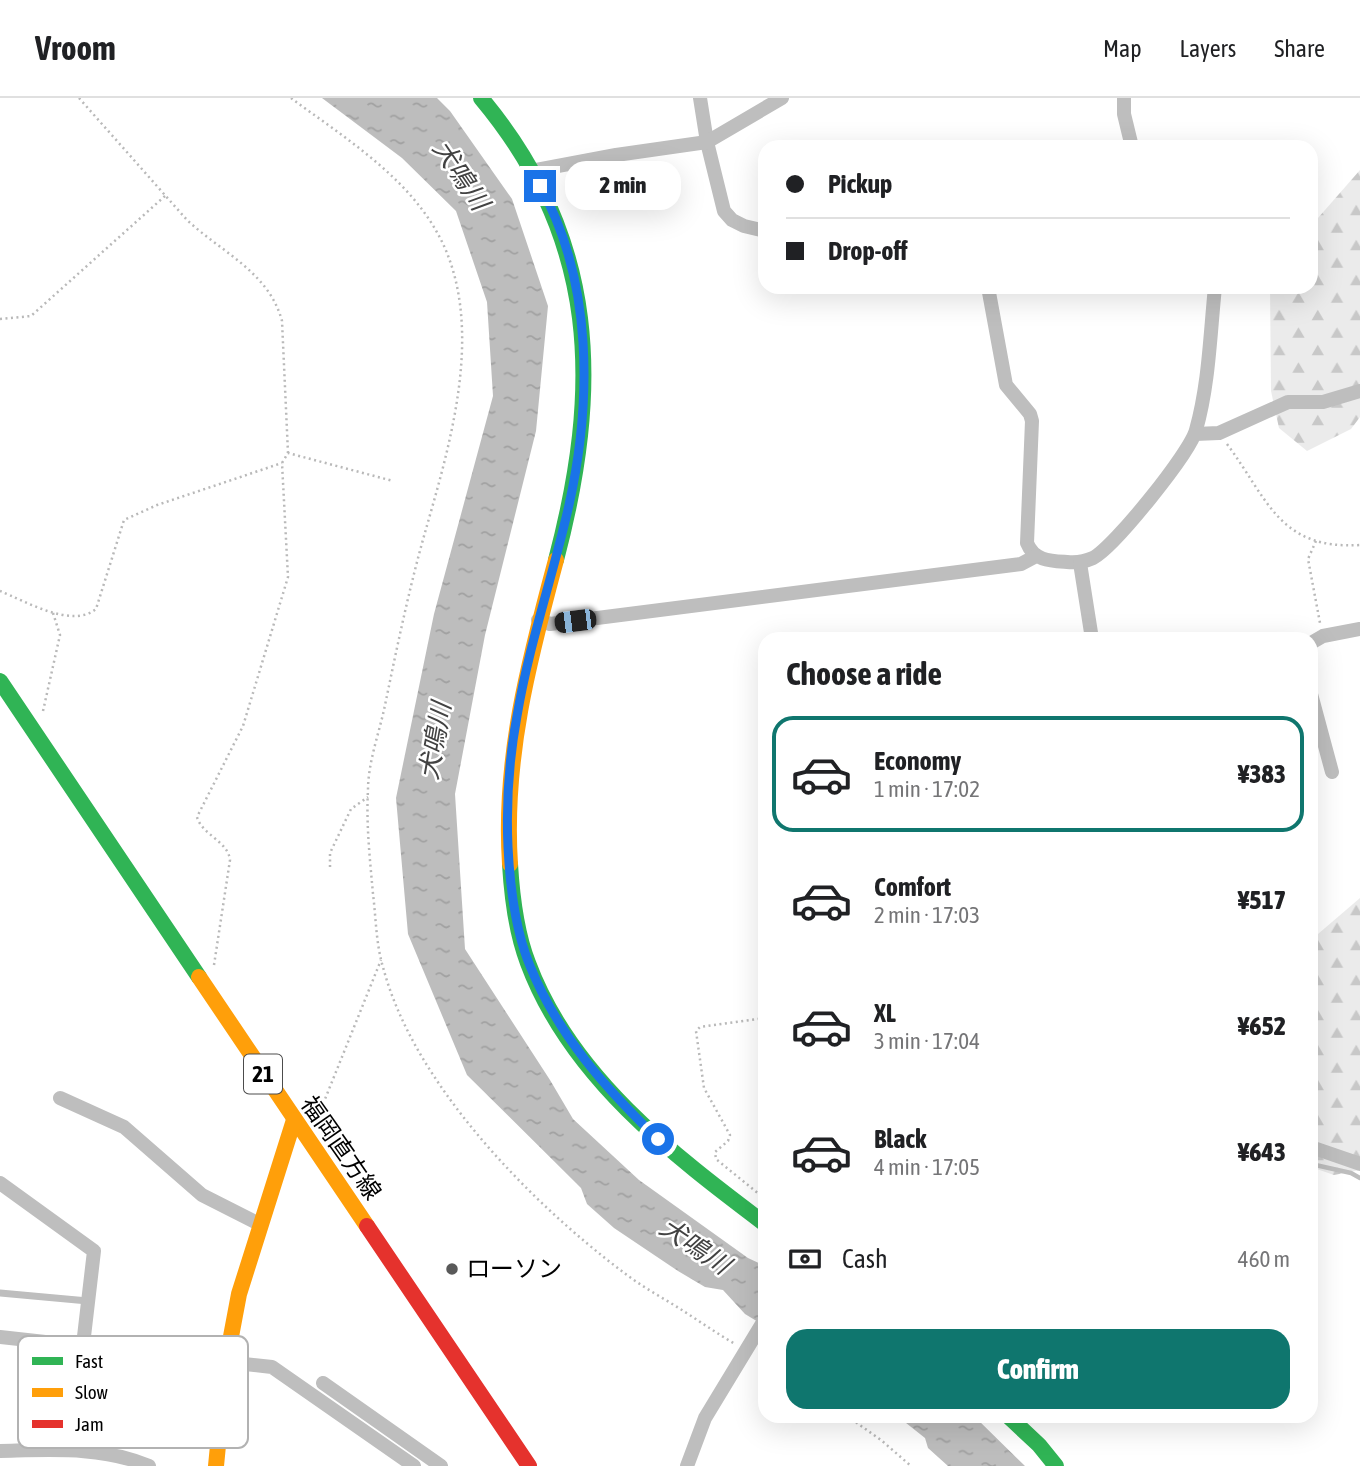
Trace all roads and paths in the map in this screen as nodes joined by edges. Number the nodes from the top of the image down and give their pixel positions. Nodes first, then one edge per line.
1 (79, 98) edge
2 (290, 98) edge
3 (481, 98) edge
4 (700, 98) edge
5 (782, 98) edge
6 (1124, 98) edge
7 (1127, 140) edge
8 (707, 142) junction
9 (531, 171) junction
10 (166, 196) junction
11 (758, 229) edge
12 (989, 294) edge
13 (1214, 294) edge
14 (0, 319) edge
15 (1360, 391) edge
16 (1195, 433) junction
17 (1219, 433) junction
18 (288, 453) junction
19 (282, 463) junction
20 (393, 481) dead end
21 (1316, 541) junction
22 (1360, 545) edge
23 (1036, 556) junction
24 (1080, 563) junction
25 (0, 591) edge
26 (52, 613) junction
27 (538, 620) junction
28 (1360, 629) edge
29 (1091, 632) edge
30 (1316, 632) edge
31 (1318, 640) edge
32 (0, 681) edge
33 (1318, 720) edge
34 (30, 727) junction
35 (1332, 772) dead end
36 (368, 797) junction
37 (330, 867) dead end
38 (381, 959) junction
39 (205, 988) junction
40 (758, 1019) edge
41 (60, 1098) dead end
42 (294, 1119) junction
43 (306, 1137) junction
44 (1318, 1149) edge
45 (1360, 1164) edge
46 (0, 1183) edge
47 (758, 1193) edge
48 (758, 1219) edge
49 (261, 1225) junction
50 (0, 1293) edge
51 (88, 1301) junction
52 (758, 1330) edge
53 (84, 1336) edge
54 (231, 1336) edge
55 (0, 1337) edge
56 (18, 1339) edge
57 (745, 1350) junction
58 (248, 1365) edge
59 (323, 1383) dead end
60 (857, 1423) edge
61 (1015, 1423) edge
62 (218, 1448) edge
63 (0, 1451) edge
64 (149, 1466) edge
65 (216, 1466) edge
66 (414, 1466) edge
67 (441, 1466) edge
68 (529, 1466) edge
69 (687, 1466) edge
70 (911, 1466) edge
71 (1056, 1466) edge

1 - 10 path
2 - 36 path
3 - 9 street
4 - 8 street
5 - 8 street
6 - 7 street
8 - 9 street
8 - 11 street
9 - 27 street
10 - 14 path
10 - 18 path
12 - 23 street
13 - 16 street
15 - 17 street
16 - 17 street
16 - 24 street
17 - 21 path
18 - 19 path
18 - 20 path
19 - 26 path
19 - 39 path
21 - 22 path
21 - 30 path
23 - 24 street
23 - 27 street
24 - 29 street
25 - 26 path
26 - 34 path
27 - 48 street
28 - 31 street
32 - 34 street, 福岡直方線 / 21
33 - 35 street
34 - 39 street, 福岡直方線 / 21
36 - 37 path
36 - 38 path
38 - 43 path
38 - 57 path
39 - 42 street, 福岡直方線 / 21
40 - 47 path
41 - 49 street
42 - 43 street, 福岡直方線 / 21
42 - 49 street
43 - 68 street, 福岡直方線 / 21
44 - 45 street
46 - 51 street
49 - 54 street
50 - 51 lane
51 - 53 street
52 - 57 street
55 - 56 street
57 - 69 street
58 - 66 street
59 - 67 street
60 - 70 path
61 - 71 street
62 - 65 street
63 - 64 street

